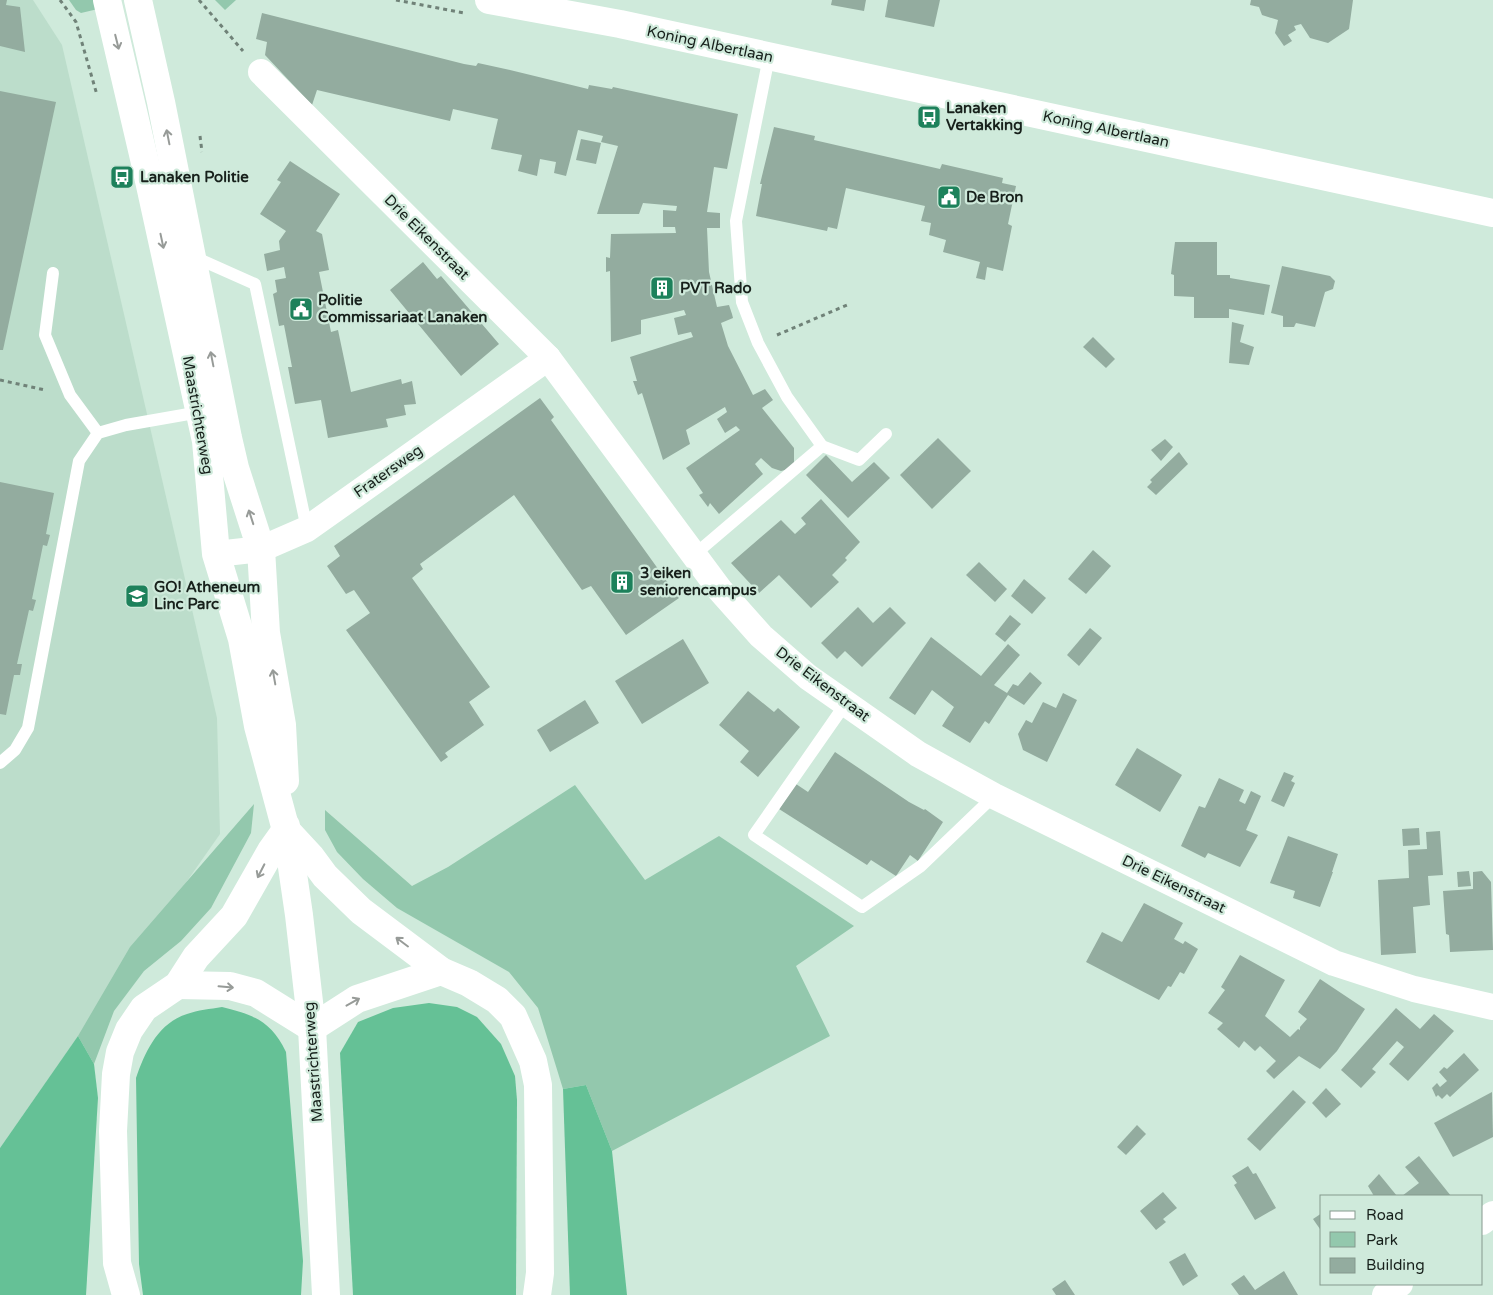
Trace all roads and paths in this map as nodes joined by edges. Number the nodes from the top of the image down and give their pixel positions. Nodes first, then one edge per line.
1 (60, 0) edge
2 (107, 0) edge
3 (138, 0) edge
4 (200, 0) edge
5 (396, 0) edge
6 (500, 2) edge
7 (76, 22) dead end
8 (769, 56) junction
9 (261, 72) joint
10 (1493, 213) edge
11 (192, 256) junction
12 (53, 273) dead end
13 (847, 304) dead end
14 (758, 344) junction
15 (548, 358) junction
16 (0, 380) edge
17 (70, 395) junction
18 (200, 412) junction
19 (98, 433) junction
20 (886, 434) dead end
21 (822, 446) junction
22 (306, 529) junction
23 (261, 549) junction
24 (216, 554) junction
25 (694, 556) junction
26 (846, 704) junction
27 (0, 763) edge
28 (994, 796) junction
29 (286, 830) junction
30 (441, 971) junction
31 (178, 985) junction
32 (1493, 1007) edge
33 (312, 1028) junction
34 (117, 1263) junction
35 (1399, 1285) edge
36 (541, 1288) edge
37 (108, 1295) edge
38 (126, 1295) edge
39 (326, 1295) edge
40 (1385, 1295) edge

1 - 7 path
2 -> 18 main road, Maastrichterweg
11 -> 3 main road, Maastrichterweg
4 - 9 path
5 - 6 path
6 - 8 main road, Koning Albertlaan
8 - 10 main road, Koning Albertlaan
8 - 14 lane
9 - 15 street, Drie Eikenstraat
11 - 22 lane
23 -> 11 main road, Maastrichterweg
12 - 17 lane
13 - 14 path
14 - 21 lane
15 - 22 street, Fratersweg
15 - 25 street, Drie Eikenstraat
16 - 17 path
17 - 19 lane
18 - 19 lane
18 - 24 main road, Maastrichterweg
19 - 27 lane
20 - 21 lane
21 - 25 lane
22 - 23 street, Fratersweg
23 - 24 street, Fratersweg
29 -> 23 main road, Maastrichterweg
24 - 29 main road, Maastrichterweg
25 - 26 street, Drie Eikenstraat
26 - 28 street, Drie Eikenstraat
26 - 28 lane
28 - 32 street, Drie Eikenstraat
30 -> 29 main road
29 -> 31 main road
29 - 33 main road, Maastrichterweg
33 -> 30 main road
30 - 36 main road
31 -> 33 main road
31 - 34 main road
33 - 39 main road, Maastrichterweg
34 - 37 main road
34 - 38 main road
35 - 40 street

